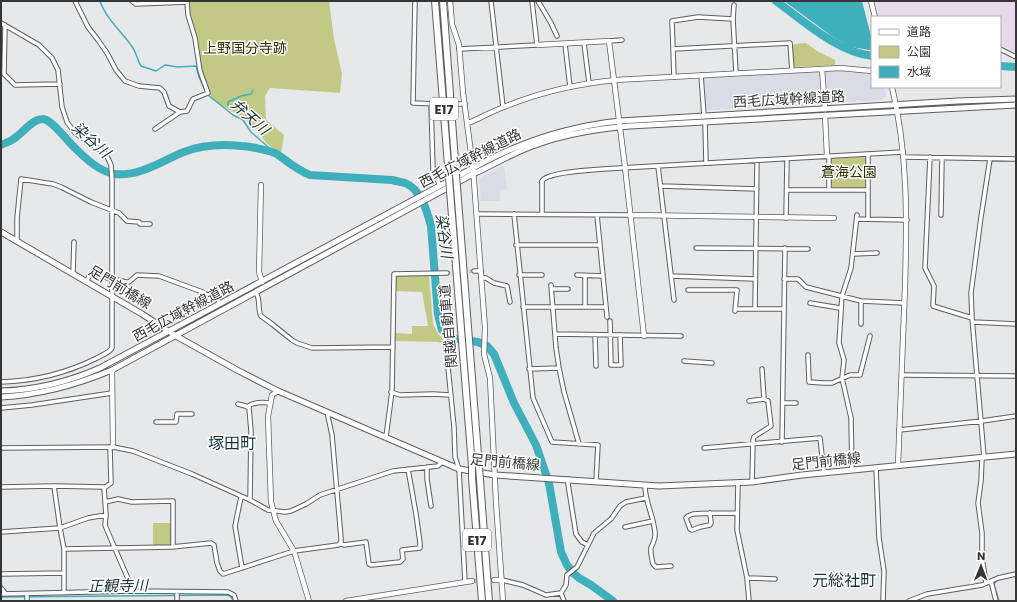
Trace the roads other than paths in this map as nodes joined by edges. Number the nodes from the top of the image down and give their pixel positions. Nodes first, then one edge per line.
1 (76, 1) edge
2 (132, 1) edge
3 (187, 1) edge
4 (415, 1) edge
5 (435, 1) edge
6 (443, 1) edge
7 (450, 1) edge
8 (491, 1) edge
9 (532, 1) edge
10 (538, 1) edge
11 (871, 1) edge
12 (734, 5) dead end
13 (875, 16) edge
14 (733, 19) junction
15 (3, 24) edge
16 (557, 36) dead end
17 (622, 40) dead end
18 (609, 41) junction
19 (584, 42) junction
20 (565, 44) junction
21 (537, 45) junction
22 (734, 45) junction
23 (497, 47) junction
24 (460, 49) junction
25 (673, 49) junction
26 (1001, 50) edge
27 (1016, 57) edge
28 (822, 69) junction
29 (792, 70) junction
30 (871, 71) edge
31 (736, 73) junction
32 (701, 75) junction
33 (674, 77) junction
34 (615, 80) junction
35 (589, 83) junction
36 (60, 84) junction
37 (570, 87) junction
38 (892, 88) edge
39 (1016, 99) edge
40 (431, 104) junction
41 (438, 104) dead end
42 (456, 104) dead end
43 (465, 104) junction
44 (896, 105) junction
45 (1016, 105) edge
46 (503, 107) junction
47 (825, 109) junction
48 (898, 111) junction
49 (180, 112) junction
50 (825, 115) junction
51 (704, 119) junction
52 (620, 121) junction
53 (467, 123) junction
54 (620, 127) junction
55 (155, 129) dead end
56 (868, 154) junction
57 (903, 155) junction
58 (828, 156) junction
59 (930, 157) junction
60 (942, 158) junction
61 (787, 159) junction
62 (990, 159) junction
63 (1016, 159) edge
64 (758, 160) junction
65 (706, 163) junction
66 (658, 166) junction
67 (625, 167) junction
68 (473, 168) junction
69 (474, 174) junction
70 (261, 185) dead end
71 (440, 186) junction
72 (660, 186) junction
73 (757, 189) junction
74 (787, 190) junction
75 (829, 190) junction
76 (868, 190) junction
77 (427, 196) junction
78 (416, 202) junction
79 (112, 211) junction
80 (477, 214) junction
81 (514, 214) junction
82 (542, 214) junction
83 (597, 215) junction
84 (631, 215) junction
85 (857, 215) dead end
86 (664, 216) junction
87 (941, 216) dead end
88 (756, 217) junction
89 (786, 218) junction
90 (834, 218) dead end
91 (868, 219) junction
92 (857, 220) junction
93 (907, 220) junction
94 (150, 224) dead end
95 (1, 232) edge
96 (16, 241) junction
97 (74, 242) dead end
98 (516, 245) junction
99 (600, 245) junction
100 (696, 248) dead end
101 (756, 248) junction
102 (784, 248) junction
103 (808, 249) dead end
104 (877, 253) dead end
105 (853, 254) junction
106 (474, 271) tunnel mouth
107 (481, 271) junction
108 (73, 273) junction
109 (447, 273) tunnel mouth
110 (519, 275) junction
111 (542, 275) dead end
112 (577, 275) dead end
113 (585, 276) junction
114 (603, 276) junction
115 (671, 276) junction
116 (481, 278) junction
117 (756, 278) junction
118 (112, 279) junction
119 (784, 279) junction
120 (86, 281) junction
121 (262, 282) junction
122 (568, 289) dead end
123 (688, 290) dead end
124 (256, 293) junction
125 (112, 295) junction
126 (842, 296) junction
127 (674, 300) dead end
128 (862, 301) junction
129 (510, 302) dead end
130 (810, 303) dead end
131 (904, 303) junction
132 (221, 304) junction
133 (523, 307) junction
134 (553, 307) junction
135 (585, 307) junction
136 (606, 307) junction
137 (840, 308) junction
138 (755, 309) junction
139 (784, 309) junction
140 (607, 317) dead end
141 (972, 320) junction
142 (610, 321) dead end
143 (861, 324) dead end
144 (1016, 324) edge
145 (169, 332) junction
146 (555, 334) junction
147 (595, 335) junction
148 (620, 335) junction
149 (176, 336) junction
150 (610, 336) junction
151 (644, 336) junction
152 (681, 336) dead end
153 (870, 336) dead end
154 (447, 342) dead end
155 (393, 348) junction
156 (808, 355) dead end
157 (684, 361) dead end
158 (712, 363) dead end
159 (596, 366) dead end
160 (559, 368) junction
161 (529, 369) junction
162 (762, 369) dead end
163 (112, 370) junction
164 (902, 375) junction
165 (978, 376) junction
166 (1016, 376) edge
167 (842, 378) junction
168 (1, 382) edge
169 (1, 391) edge
170 (278, 391) junction
171 (391, 392) junction
172 (112, 393) junction
173 (450, 395) junction
174 (1, 397) edge
175 (764, 399) junction
176 (749, 401) dead end
177 (270, 403) junction
178 (783, 403) junction
179 (796, 403) dead end
180 (238, 404) dead end
181 (247, 407) junction
182 (1, 408) edge
183 (327, 412) junction
184 (192, 414) dead end
185 (1016, 416) edge
186 (982, 421) junction
187 (156, 422) dead end
188 (899, 430) junction
189 (386, 437) junction
190 (782, 442) junction
191 (578, 444) junction
192 (753, 445) junction
193 (111, 447) junction
194 (1, 448) edge
195 (704, 448) dead end
196 (1016, 454) edge
197 (983, 457) junction
198 (442, 462) junction
199 (898, 466) junction
200 (427, 468) junction
201 (876, 468) junction
202 (459, 469) junction
203 (408, 470) junction
204 (852, 470) junction
205 (824, 473) junction
206 (495, 475) junction
207 (568, 479) junction
208 (596, 481) junction
209 (752, 482) junction
210 (738, 483) junction
211 (54, 486) junction
212 (645, 486) junction
213 (1, 487) edge
214 (104, 487) junction
215 (336, 490) junction
216 (241, 496) junction
217 (646, 498) junction
218 (250, 500) junction
219 (105, 502) junction
220 (431, 506) dead end
221 (273, 511) junction
222 (710, 513) junction
223 (736, 513) junction
224 (106, 515) junction
225 (653, 521) junction
226 (625, 527) dead end
227 (60, 528) junction
228 (1, 532) edge
229 (340, 543) junction
230 (588, 545) junction
231 (114, 547) junction
232 (173, 547) junction
233 (64, 549) junction
234 (294, 551) junction
235 (671, 566) dead end
236 (242, 568) junction
237 (64, 573) junction
238 (1, 574) edge
239 (1016, 574) edge
240 (747, 578) junction
241 (775, 579) dead end
242 (494, 580) tunnel mouth
243 (502, 580) junction
244 (991, 581) junction
245 (466, 582) junction
246 (472, 582) tunnel mouth
247 (986, 583) junction
248 (1, 588) edge
249 (132, 592) junction
250 (177, 592) junction
251 (64, 593) junction
252 (561, 593) junction
253 (1, 594) edge
254 (6, 594) junction
255 (27, 594) junction
256 (369, 599) edge
257 (27, 601) edge
258 (177, 601) edge
259 (236, 601) edge
260 (309, 601) edge
261 (346, 601) edge
262 (482, 601) edge
263 (490, 601) edge
264 (503, 601) edge
265 (564, 601) edge
266 (749, 601) edge
267 (883, 601) edge
268 (909, 601) edge
269 (996, 601) edge

1 - 49 street
2 - 3 street
3 - 49 street
4 - 40 street
5 - 262 highway, 関越自動車道 / E17, bridge
6 - 263 highway, 関越自動車道 / E17, bridge
7 - 24 street
8 - 23 street
9 - 21 street
10 - 16 street
11 - 13 street
12 - 14 street
14 - 22 street
14 - 25 street
15 - 36 street
15 - 36 street
17 - 18 street
18 - 19 street
18 - 34 street
19 - 20 street
19 - 35 street
20 - 21 street
20 - 37 street
21 - 23 street
22 - 25 street
22 - 29 street
22 - 31 street
23 - 24 street
23 - 46 street
24 - 43 street
25 - 33 street
26 - 27 street
28 - 29 street
28 - 30 street
28 - 47 street
29 - 31 street
31 - 32 street
32 - 33 street
32 - 51 street
33 - 34 street
34 - 35 street
34 - 52 street
35 - 37 street
36 - 79 street
37 - 46 street
38 - 44 street
39 - 44 main road, 西毛広域幹線道路
40 - 41 street
40 - 71 street
42 - 43 street
43 - 53 street
44 - 47 main road, 西毛広域幹線道路
44 - 48 street
45 - 48 main road, 西毛広域幹線道路
46 - 53 street
47 - 51 main road, 西毛広域幹線道路
48 - 50 main road, 西毛広域幹線道路
48 - 57 street
49 - 55 street
50 - 51 main road, 西毛広域幹線道路
50 - 58 street
51 - 52 main road, 西毛広域幹線道路
51 - 54 main road, 西毛広域幹線道路
51 - 65 street
52 - 54 street
52 - 68 main road, 西毛広域幹線道路
53 - 68 street
54 - 67 street
54 - 69 main road, 西毛広域幹線道路
56 - 57 street
56 - 58 street
56 - 76 street
57 - 59 street
57 - 93 street
58 - 61 street
58 - 75 street
59 - 60 street
59 - 141 street
60 - 62 street
60 - 87 street
61 - 64 street
61 - 74 street
62 - 63 street
62 - 141 street
64 - 65 street
64 - 73 street
65 - 66 street
66 - 67 street
66 - 72 street
67 - 82 street
67 - 84 street
68 - 69 street
68 - 71 main road, 西毛広域幹線道路
69 - 77 main road, 西毛広域幹線道路
69 - 80 street
70 - 121 street
71 - 77 main road, 西毛広域幹線道路
72 - 73 street
72 - 86 street
73 - 88 street
74 - 75 street
74 - 89 street
75 - 76 street
76 - 91 street
77 - 78 main road, 西毛広域幹線道路
78 - 121 main road, 西毛広域幹線道路
78 - 124 main road, 西毛広域幹線道路
79 - 94 street
79 - 96 street
79 - 118 street
80 - 81 street
80 - 107 street
81 - 82 street
81 - 98 street
82 - 83 street
83 - 84 street
83 - 99 street
84 - 86 street
84 - 151 street
85 - 92 street
86 - 88 street
86 - 115 street
88 - 89 street
88 - 101 street
89 - 90 street
91 - 92 street
91 - 93 street
92 - 105 street
93 - 131 street
95 - 96 main road, 足門前橋線
96 - 108 main road, 足門前橋線
97 - 108 street
98 - 99 street
98 - 110 street
99 - 114 street
100 - 101 street
101 - 102 street
101 - 117 street
102 - 103 street
102 - 119 street
104 - 105 street
105 - 126 street
106 - 107 street
107 - 116 street
108 - 120 main road, 足門前橋線
109 - 155 street
110 - 111 street
110 - 133 street
112 - 113 street
113 - 114 street
113 - 135 street
114 - 136 street
115 - 117 street
115 - 127 street
116 - 129 street
116 - 206 street
117 - 138 street
118 - 120 street
118 - 125 street
118 - 132 street
119 - 126 street
119 - 139 street
120 - 125 main road, 足門前橋線
121 - 132 main road, 西毛広域幹線道路
122 - 134 street
123 - 138 street
124 - 149 main road, 西毛広域幹線道路
124 - 155 street
125 - 145 main road, 足門前橋線
125 - 168 street
126 - 128 street
126 - 137 street
128 - 131 street
128 - 143 street
130 - 137 street
131 - 164 street
132 - 145 main road, 西毛広域幹線道路
133 - 134 street
133 - 161 street
134 - 135 street
134 - 146 street
135 - 136 street
136 - 140 street
137 - 167 street
138 - 139 street
139 - 178 street
141 - 144 street
141 - 165 street
142 - 150 street
145 - 149 main road, 足門前橋線
145 - 169 main road, 西毛広域幹線道路
146 - 147 street
146 - 160 street
147 - 150 street
147 - 159 street
148 - 150 street
148 - 150 street
148 - 151 street
149 - 163 main road, 西毛広域幹線道路
149 - 170 main road, 足門前橋線
151 - 152 street
153 - 167 street
154 - 173 street
155 - 171 street
156 - 167 street
157 - 158 street
160 - 161 street
160 - 191 street
161 - 191 street
162 - 175 street
163 - 172 street
163 - 174 main road, 西毛広域幹線道路
164 - 165 street
164 - 188 street
165 - 166 street
165 - 186 street
167 - 204 street
170 - 177 street
170 - 183 main road, 足門前橋線
171 - 173 street
171 - 189 street
172 - 182 street
172 - 193 street
173 - 202 street
175 - 176 street
175 - 192 street
177 - 181 street
177 - 221 street
178 - 179 street
178 - 190 street
180 - 181 street
181 - 218 street
183 - 189 main road, 足門前橋線
183 - 215 street
184 - 187 street
185 - 186 street
186 - 188 street
186 - 197 street
188 - 199 street
189 - 198 main road, 足門前橋線
190 - 192 street
190 - 205 street
191 - 208 street
192 - 195 street
192 - 209 street
193 - 194 street
193 - 214 street
193 - 216 street
196 - 197 main road, 足門前橋線
197 - 199 main road, 足門前橋線
197 - 247 street
198 - 200 street
198 - 202 main road, 足門前橋線
199 - 201 main road, 足門前橋線
200 - 203 street
200 - 220 street
201 - 204 main road, 足門前橋線
201 - 267 street
202 - 206 main road, 足門前橋線
202 - 245 street
203 - 215 street
203 - 229 street
204 - 205 main road, 足門前橋線
205 - 209 main road, 足門前橋線
206 - 207 main road, 足門前橋線
206 - 243 street
207 - 208 main road, 足門前橋線
207 - 230 street
208 - 212 main road, 足門前橋線
209 - 210 main road, 足門前橋線
210 - 212 main road, 足門前橋線
210 - 223 street
211 - 213 street
211 - 214 street
211 - 227 street
212 - 217 street
214 - 219 street
215 - 221 street
215 - 229 street
216 - 218 street
216 - 236 street
217 - 225 street
217 - 230 street
218 - 221 street
219 - 224 street
219 - 232 street
221 - 234 street
222 - 222 street
222 - 223 street
223 - 240 street
224 - 227 street
224 - 231 street
225 - 226 street
225 - 235 street
227 - 228 street
227 - 233 street
229 - 234 street
230 - 252 street
231 - 232 street
231 - 233 street
231 - 249 street
232 - 236 street
233 - 237 street
234 - 236 street
234 - 260 street
237 - 238 street
237 - 251 street
239 - 244 street
240 - 241 street
240 - 266 street
242 - 243 street
243 - 252 street
243 - 264 street
244 - 247 street
244 - 269 street
245 - 246 street
245 - 256 street
247 - 268 street
248 - 254 street
249 - 250 street
249 - 251 street
250 - 258 street
250 - 259 street
251 - 255 street
252 - 265 street
253 - 254 street
254 - 255 street
255 - 257 street
256 - 261 street

